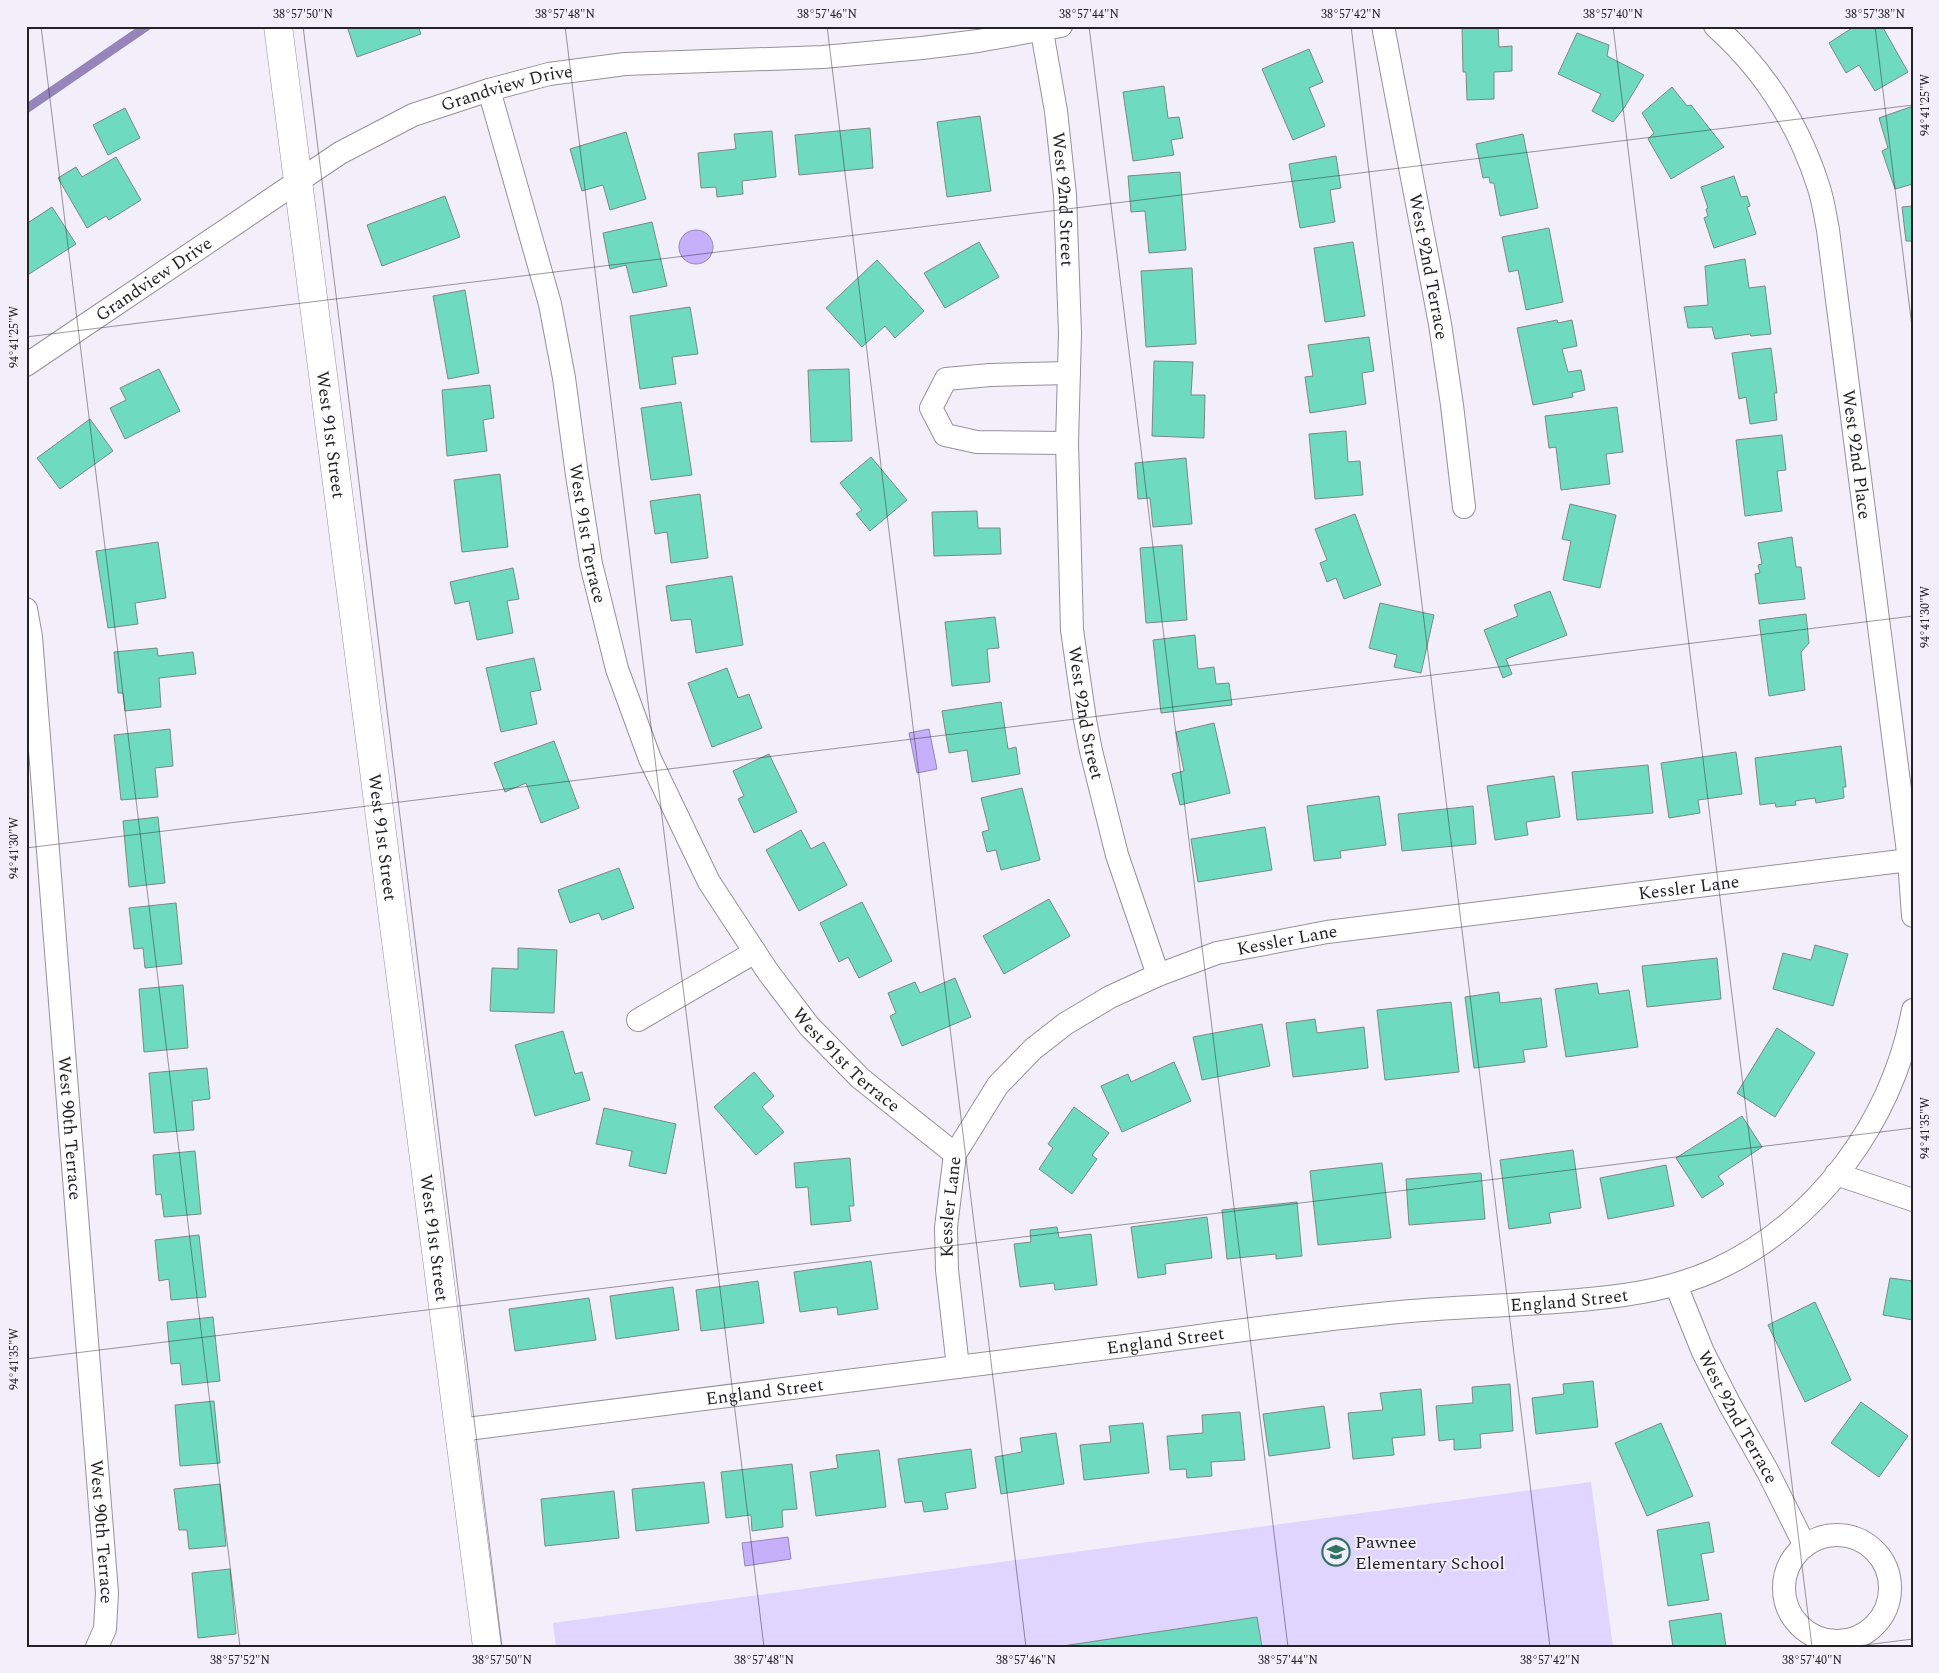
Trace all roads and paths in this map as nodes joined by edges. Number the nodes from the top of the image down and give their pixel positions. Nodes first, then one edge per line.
1 (278, 26) edge
2 (1383, 26) edge
3 (1715, 26) edge
4 (1048, 28) edge
5 (489, 90) junction
6 (298, 181) junction
7 (26, 365) edge
8 (1069, 373) junction
9 (1067, 443) junction
10 (1464, 508) dead end
11 (26, 609) edge
12 (1909, 860) junction
13 (1913, 916) edge
14 (755, 952) junction
15 (1158, 975) junction
16 (1913, 1010) edge
17 (638, 1020) dead end
18 (955, 1154) junction
19 (1836, 1174) junction
20 (1913, 1200) edge
21 (1676, 1285) junction
22 (958, 1366) junction
23 (459, 1430) junction
24 (1805, 1546) junction
25 (98, 1647) edge
26 (487, 1647) edge

1 - 6 street, West 91st Street
2 - 10 street, West 92nd Terrace
3 - 12 street, West 92nd Place
4 - 5 street, Grandview Drive
4 - 8 street, West 92nd Street
5 - 6 street, Grandview Drive
5 - 14 street, West 91st Terrace
6 - 7 street, Grandview Drive
6 - 23 street, West 91st Street
8 - 9 street, West 92nd Street
8 - 9 street
9 - 15 street, West 92nd Street
11 - 25 street, West 90th Terrace
12 - 13 street, West 92nd Place
12 - 15 street, Kessler Lane
14 - 17 street
14 - 18 street, West 91st Terrace
15 - 18 street, Kessler Lane
16 - 19 street
18 - 22 street, Kessler Lane
19 - 20 street
19 - 21 street, England Street
21 - 22 street, England Street
21 - 24 street, West 92nd Terrace
22 - 23 street, England Street
23 - 26 street, West 91st Street
24 - 24 street

